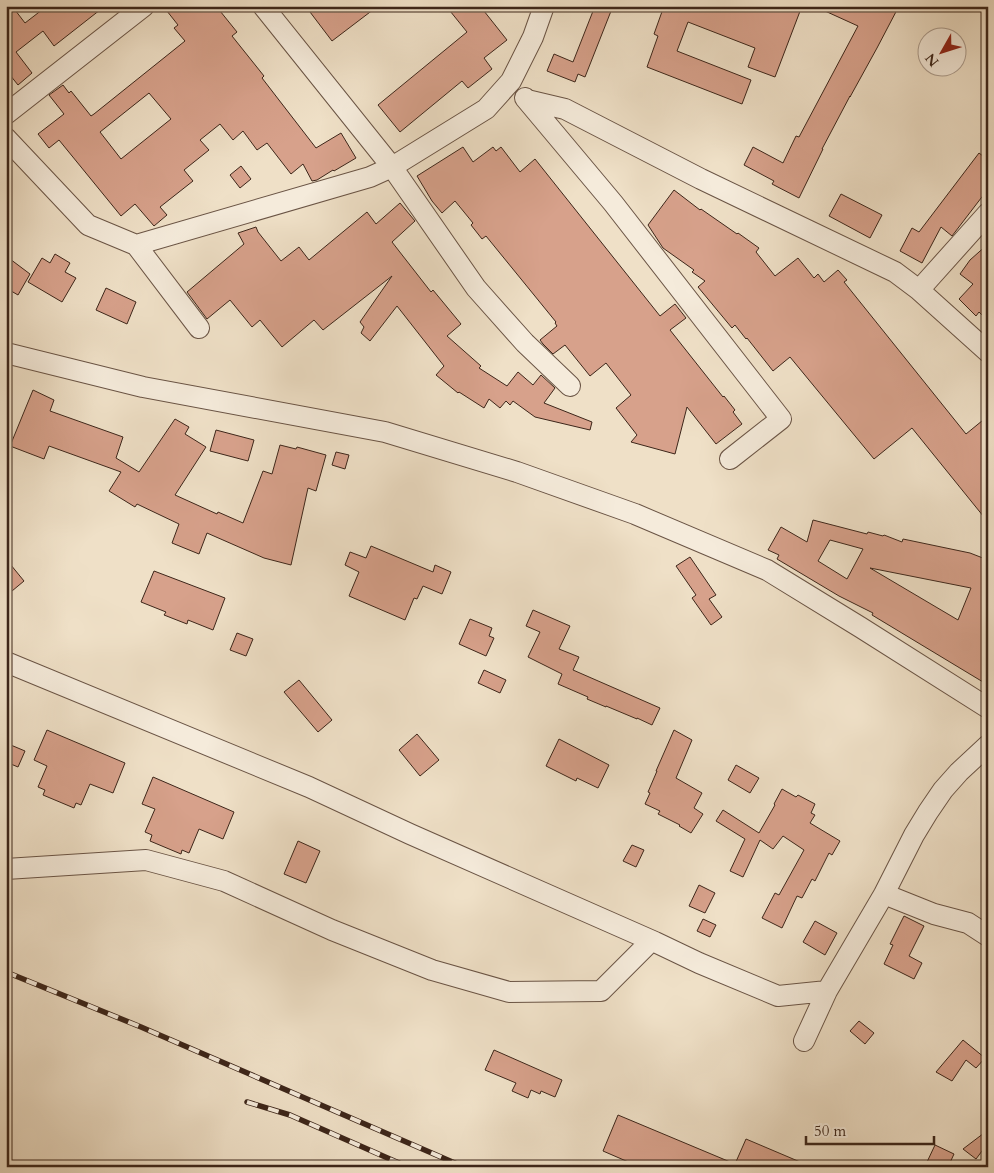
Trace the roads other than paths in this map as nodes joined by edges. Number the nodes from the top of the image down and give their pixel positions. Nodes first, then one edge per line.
1 (144, 6) edge
2 (263, 6) edge
3 (543, 7) edge
4 (511, 81) junction
5 (527, 100) junction
6 (6, 114) edge
7 (6, 138) edge
8 (392, 167) junction
9 (988, 213) edge
10 (136, 245) junction
11 (918, 290) junction
12 (199, 328) dead end
13 (985, 345) edge
14 (6, 353) edge
15 (570, 386) dead end
16 (730, 459) dead end
17 (6, 662) edge
18 (988, 708) edge
19 (988, 745) edge
20 (6, 869) edge
21 (884, 894) junction
22 (988, 936) edge
23 (651, 941) junction
24 (828, 992) junction
25 (804, 1041) dead end

1 - 6 street
2 - 8 street
3 - 4 street
4 - 5 street
4 - 8 street
5 - 11 street
5 - 16 street
7 - 10 street
8 - 10 street
8 - 15 street
9 - 11 street
10 - 12 street
11 - 13 street
14 - 18 street
17 - 23 street
19 - 21 street
20 - 23 street
21 - 22 street
21 - 24 street
23 - 24 street
24 - 25 street

